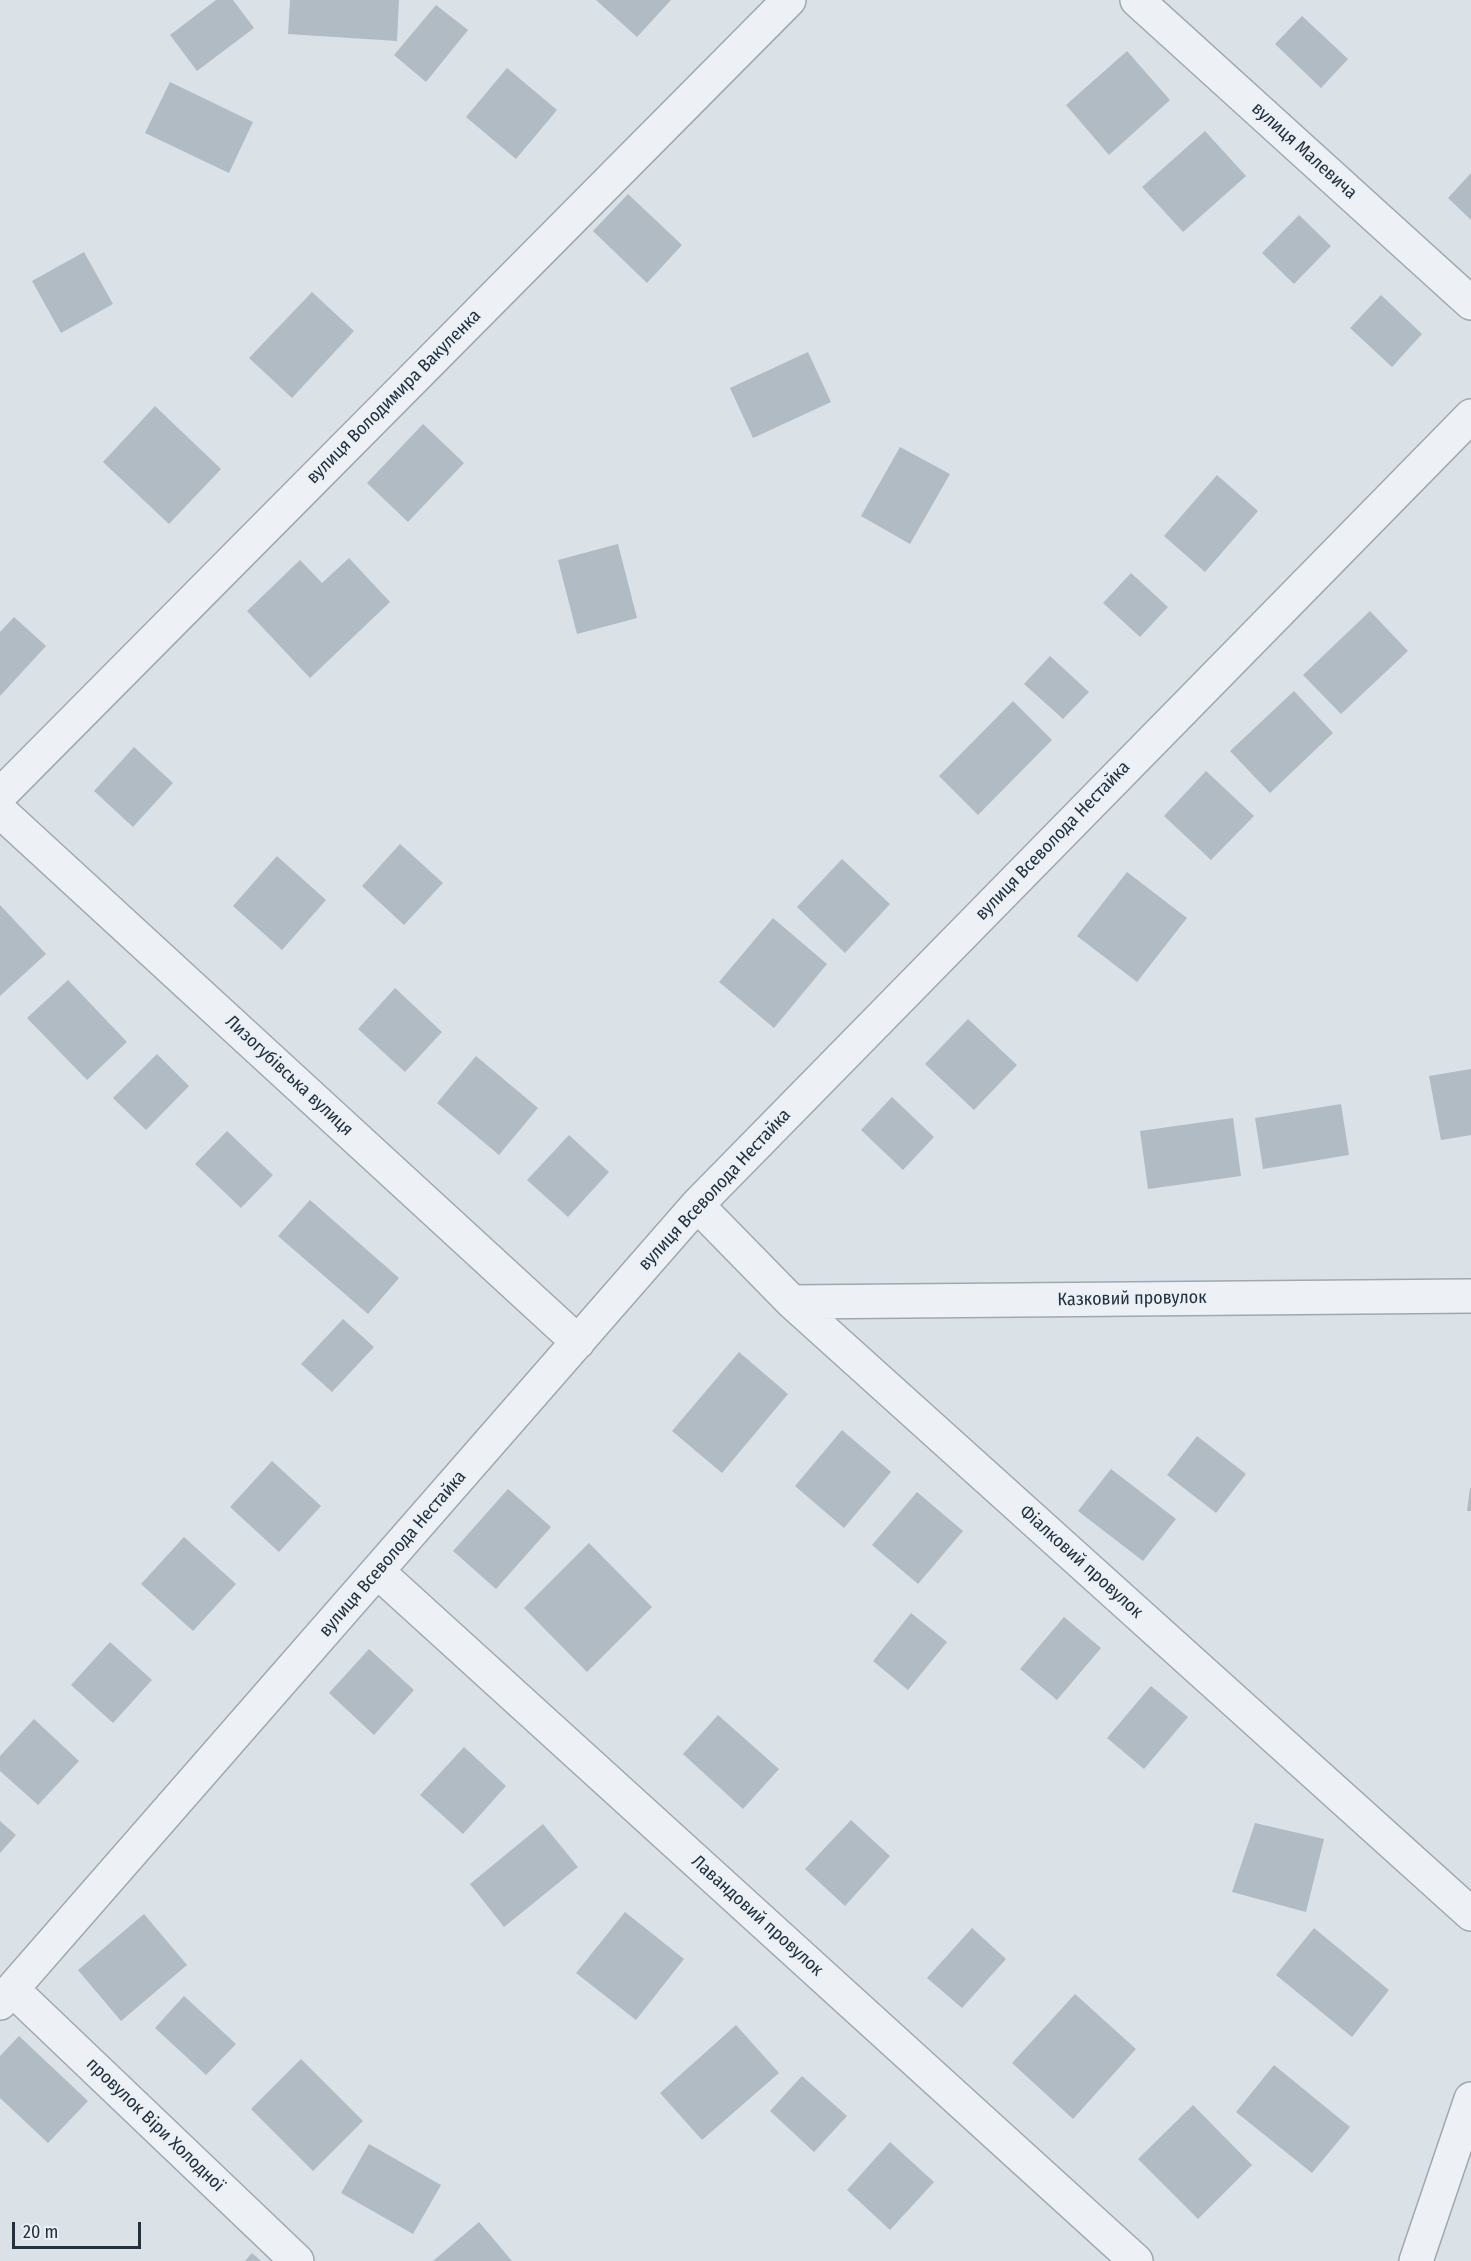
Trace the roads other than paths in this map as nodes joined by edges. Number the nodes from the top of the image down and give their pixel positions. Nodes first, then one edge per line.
1 (789, 0) edge
2 (1137, 0) edge
3 (1471, 303) edge
4 (1471, 416) edge
5 (0, 795) edge
6 (0, 811) edge
7 (697, 1205) junction
8 (1471, 1296) edge
9 (792, 1302) junction
10 (578, 1342) junction
11 (378, 1572) junction
12 (1471, 1914) edge
13 (6, 1996) edge
14 (1471, 2099) edge
15 (297, 2261) edge
16 (1136, 2261) edge
17 (1416, 2261) edge

1 - 5 street, вулиця Володимира Вакуленка
2 - 3 street, вулиця Малевича
4 - 7 street, вулиця Всеволода Нестайка
6 - 10 street, Лизогубівська вулиця
7 - 9 street, Фіалковий провулок
7 - 10 street, вулиця Всеволода Нестайка
8 - 9 street, Казковий провулок
9 - 12 street, Фіалковий провулок
10 - 11 street, вулиця Всеволода Нестайка
11 - 13 street, вулиця Всеволода Нестайка
11 - 16 street, Лавандовий провулок
13 - 15 street, провулок Віри Холодної
14 - 17 street

